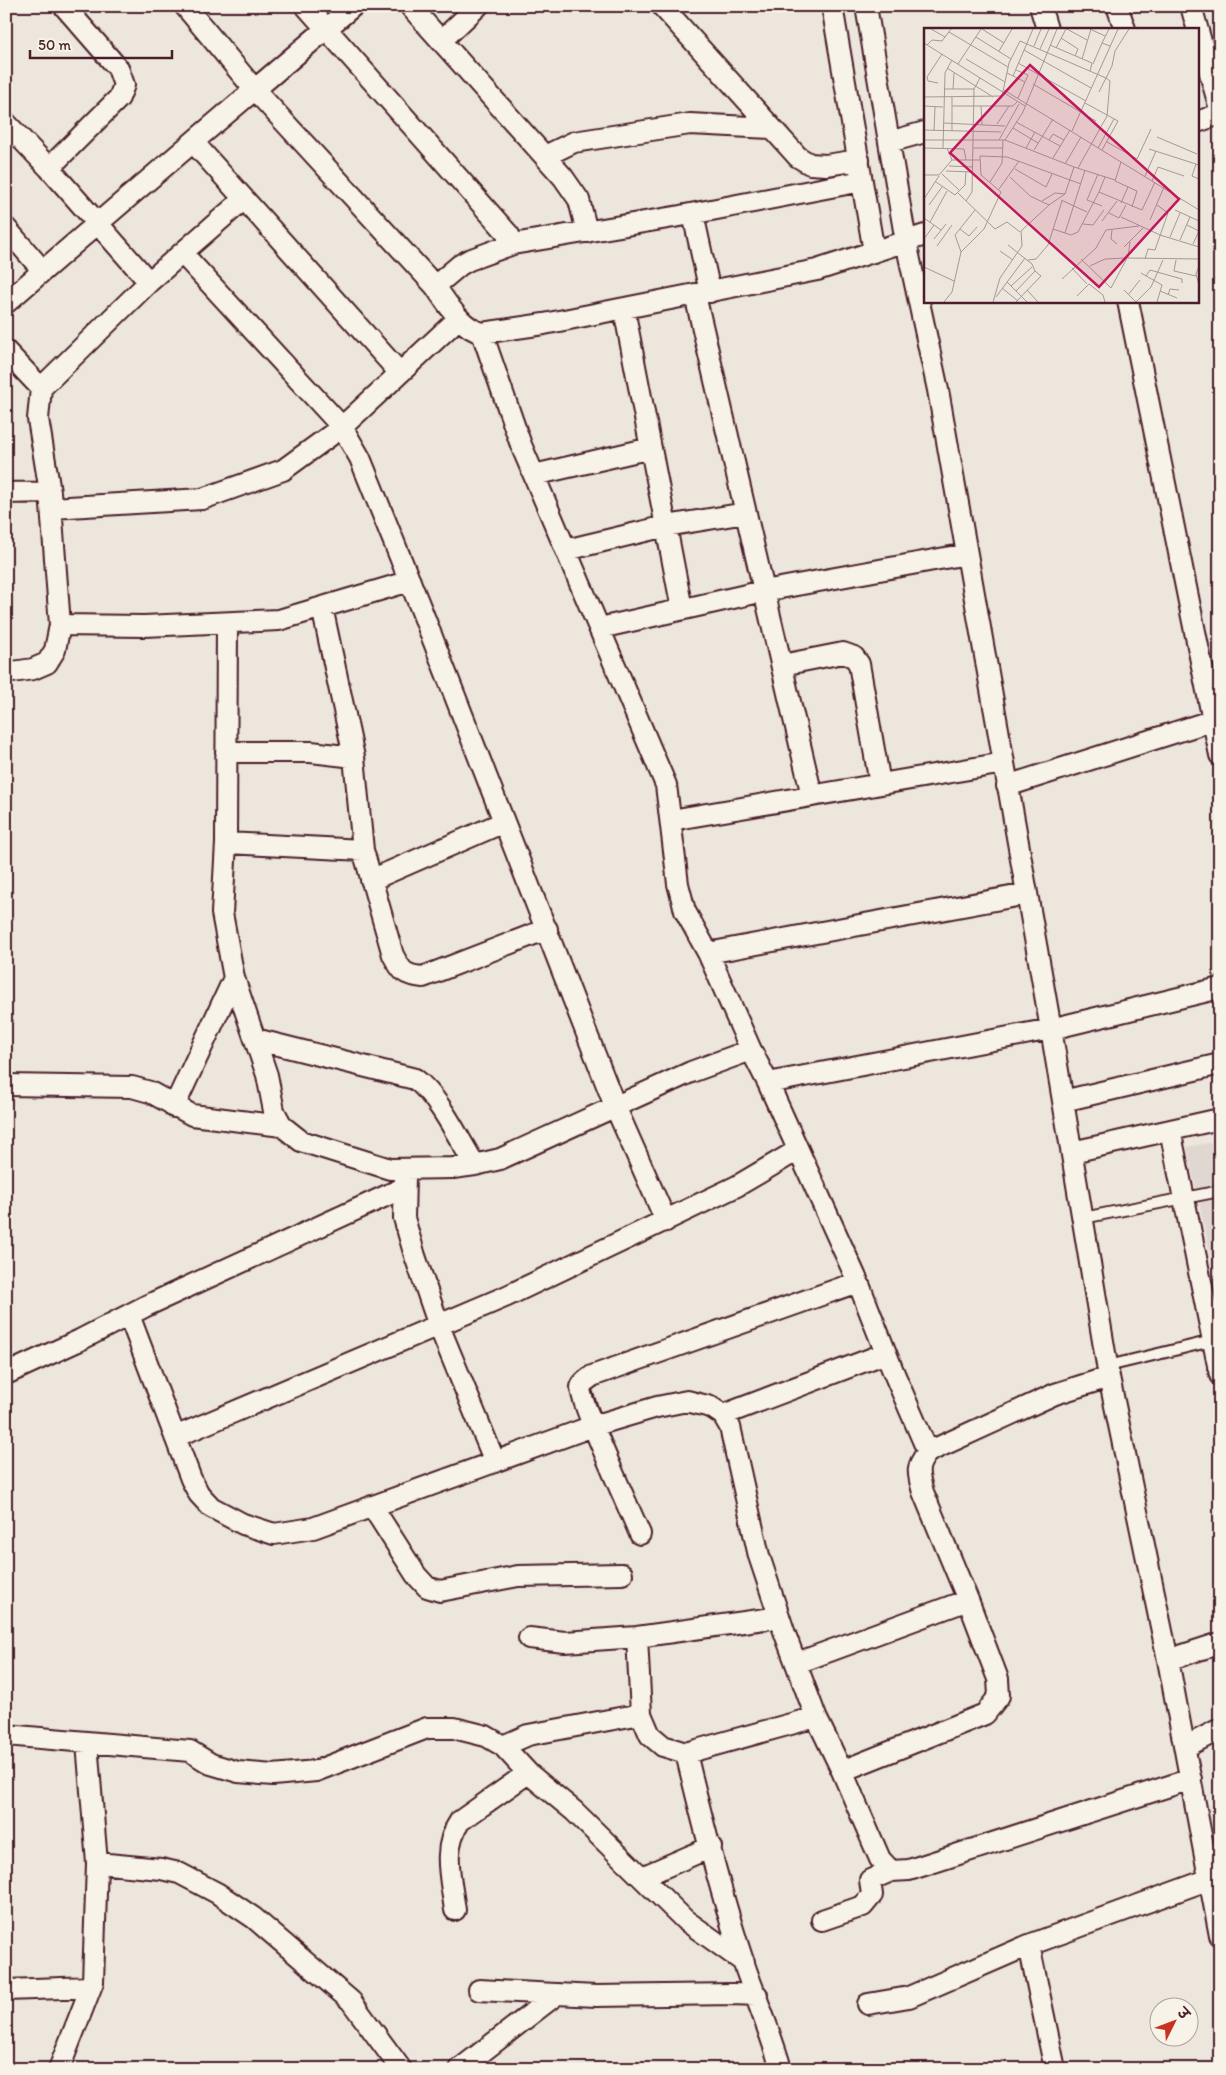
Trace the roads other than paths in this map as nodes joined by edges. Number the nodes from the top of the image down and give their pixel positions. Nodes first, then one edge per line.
1 (64, 6) edge
2 (184, 6) edge
3 (306, 6) edge
4 (352, 6) edge
5 (410, 6) edge
6 (478, 6) edge
7 (662, 6) edge
8 (832, 6) edge
9 (866, 6) edge
10 (1040, 6) edge
11 (1117, 6) edge
12 (1191, 6) edge
13 (327, 28) junction
14 (1047, 28) edge
15 (1125, 28) edge
16 (441, 41) junction
17 (1211, 41) edge
18 (255, 90) junction
19 (1220, 109) edge
20 (1220, 114) edge
21 (1198, 122) edge
22 (6, 123) edge
23 (772, 128) junction
24 (924, 132) edge
25 (193, 142) junction
26 (890, 142) junction
27 (545, 156) junction
28 (859, 160) junction
29 (49, 168) junction
30 (862, 181) junction
31 (244, 199) junction
32 (693, 214) junction
33 (97, 223) junction
34 (6, 228) edge
35 (587, 232) junction
36 (924, 234) edge
37 (906, 242) junction
38 (513, 244) junction
39 (874, 252) junction
40 (182, 254) junction
41 (43, 271) junction
42 (149, 282) junction
43 (435, 286) junction
44 (702, 294) junction
45 (1128, 302) edge
46 (6, 303) edge
47 (624, 309) junction
48 (459, 318) junction
49 (482, 333) junction
50 (6, 351) edge
51 (399, 372) junction
52 (41, 388) junction
53 (342, 427) junction
54 (651, 448) junction
55 (534, 475) junction
56 (6, 493) edge
57 (51, 500) junction
58 (746, 513) junction
59 (666, 526) junction
60 (566, 550) junction
61 (967, 554) junction
62 (410, 581) junction
63 (764, 591) junction
64 (322, 607) junction
65 (682, 609) junction
66 (226, 623) junction
67 (60, 625) junction
68 (600, 628) junction
69 (782, 665) junction
70 (6, 673) edge
71 (1216, 720) edge
72 (226, 752) junction
73 (1220, 755) edge
74 (354, 757) junction
75 (1004, 763) junction
76 (880, 784) junction
77 (1007, 786) junction
78 (812, 796) junction
79 (671, 820) junction
80 (504, 822) junction
81 (226, 843) junction
82 (363, 850) junction
83 (371, 880) junction
84 (1027, 894) junction
85 (547, 929) junction
86 (708, 953) junction
87 (234, 978) junction
88 (1220, 988) edge
89 (1051, 1029) junction
90 (256, 1039) junction
91 (751, 1050) junction
92 (1220, 1064) edge
93 (768, 1084) junction
94 (6, 1085) edge
95 (1063, 1101) junction
96 (615, 1106) junction
97 (174, 1107) junction
98 (1220, 1119) edge
99 (282, 1126) junction
100 (1170, 1130) junction
101 (798, 1150) junction
102 (1072, 1152) junction
103 (475, 1165) junction
104 (404, 1179) junction
105 (1220, 1191) edge
106 (1183, 1198) junction
107 (1083, 1218) junction
108 (666, 1221) junction
109 (858, 1282) junction
110 (128, 1315) junction
111 (439, 1326) junction
112 (1216, 1340) edge
113 (886, 1353) junction
114 (1108, 1371) junction
115 (6, 1374) edge
116 (1220, 1375) edge
117 (723, 1415) junction
118 (593, 1426) junction
119 (174, 1436) junction
120 (928, 1452) junction
121 (495, 1462) junction
122 (372, 1506) junction
123 (640, 1534) dead end
124 (622, 1574) dead end
125 (968, 1600) junction
126 (779, 1617) junction
127 (637, 1637) junction
128 (529, 1638) dead end
129 (1220, 1644) edge
130 (1168, 1660) junction
131 (797, 1663) junction
132 (641, 1714) junction
133 (816, 1717) junction
134 (1220, 1729) edge
135 (6, 1735) edge
136 (88, 1743) junction
137 (503, 1746) junction
138 (1185, 1746) junction
139 (686, 1753) junction
140 (842, 1771) junction
141 (528, 1773) junction
142 (1191, 1779) junction
143 (710, 1847) junction
144 (97, 1863) junction
145 (891, 1871) junction
146 (642, 1877) junction
147 (1210, 1879) junction
148 (455, 1910) dead end
149 (822, 1920) dead end
150 (1220, 1936) edge
151 (1029, 1945) junction
152 (744, 1962) junction
153 (90, 1987) junction
154 (6, 1990) edge
155 (479, 1990) dead end
156 (557, 1994) junction
157 (757, 1995) junction
158 (868, 2004) dead end
159 (59, 2069) edge
160 (402, 2069) edge
161 (460, 2069) edge
162 (781, 2069) edge
163 (1054, 2069) edge

1 - 29 street
2 - 18 street
3 - 13 street
4 - 13 street
5 - 16 street
6 - 16 street
7 - 23 street
8 - 28 street
9 - 26 street
10 - 14 street
11 - 15 street
12 - 17 street
13 - 18 street
13 - 38 street
16 - 27 street
17 - 19 street
18 - 25 street
18 - 43 street
20 - 21 street
22 - 29 street
23 - 27 street
23 - 28 street
24 - 26 street
25 - 31 street
25 - 33 street
26 - 37 street
27 - 35 street
28 - 30 street
29 - 33 street
30 - 32 street
30 - 39 street
31 - 40 street
31 - 51 street
32 - 35 street
32 - 44 street
33 - 41 street
33 - 42 street
34 - 41 street
35 - 38 street
36 - 37 street
37 - 39 street
37 - 61 street
38 - 43 street
39 - 44 street
40 - 42 street
40 - 53 street
41 - 46 street
42 - 52 street
43 - 48 street
44 - 47 street
44 - 58 street
45 - 71 street
47 - 49 street
47 - 54 street
48 - 49 street
48 - 51 street
49 - 55 street
50 - 52 street
51 - 53 street
52 - 57 street
53 - 57 street
53 - 62 street
54 - 55 street
54 - 59 street
55 - 60 street
56 - 57 street
57 - 67 street
58 - 59 street
58 - 63 street
59 - 60 street
59 - 65 street
60 - 68 street
61 - 63 street
61 - 75 street
62 - 64 street
62 - 80 street
63 - 65 street
63 - 69 street
64 - 66 street
64 - 74 street
65 - 68 street
66 - 67 street
66 - 72 street
67 - 70 street
68 - 79 street
69 - 76 street
69 - 78 street
71 - 73 street
71 - 77 street
72 - 74 street
72 - 81 street
74 - 82 street
75 - 76 street
75 - 77 street
76 - 78 street
77 - 84 street
78 - 79 street
79 - 86 street
80 - 83 street
80 - 85 street
81 - 82 street
81 - 87 street
82 - 83 street
83 - 85 street
84 - 86 street
84 - 89 street
85 - 96 street
86 - 91 street
87 - 90 street
87 - 97 street
88 - 89 street
89 - 93 street
89 - 95 street
90 - 99 street
90 - 103 street
91 - 93 street
91 - 96 street
92 - 95 street
93 - 101 street
94 - 97 street
95 - 102 street
96 - 103 street
96 - 108 street
97 - 99 street
98 - 100 street
99 - 104 street
100 - 102 street
100 - 106 street
101 - 108 street
101 - 109 street
102 - 107 street
103 - 104 street
104 - 110 street
104 - 111 street
105 - 106 lane
106 - 107 lane
106 - 112 street
107 - 114 street
108 - 111 street
109 - 113 street
109 - 118 street
110 - 115 street
110 - 119 street
111 - 119 street
111 - 121 street
112 - 114 lane
112 - 116 street
113 - 117 street
113 - 120 street
114 - 120 street
114 - 130 street
117 - 118 street
117 - 126 street
118 - 121 street
118 - 123 street
119 - 122 street
120 - 125 street
121 - 122 street
122 - 124 street
125 - 131 street
125 - 140 street
126 - 127 street
126 - 131 street
127 - 128 street
127 - 132 street
129 - 130 street
130 - 138 street
131 - 133 street
132 - 137 street
132 - 139 street
133 - 139 street
133 - 140 street
134 - 138 street
135 - 136 street
136 - 137 street
136 - 144 street
137 - 141 street
138 - 142 street
139 - 143 street
140 - 145 street
141 - 146 street
141 - 148 street
142 - 145 street
142 - 147 street
143 - 146 street
143 - 152 street
144 - 153 street
144 - 160 street
145 - 149 street
146 - 152 street
147 - 150 street
147 - 151 street
151 - 158 street
151 - 163 street
152 - 157 street
153 - 154 street
153 - 159 street
155 - 156 street
156 - 157 street
156 - 161 street
157 - 162 street

